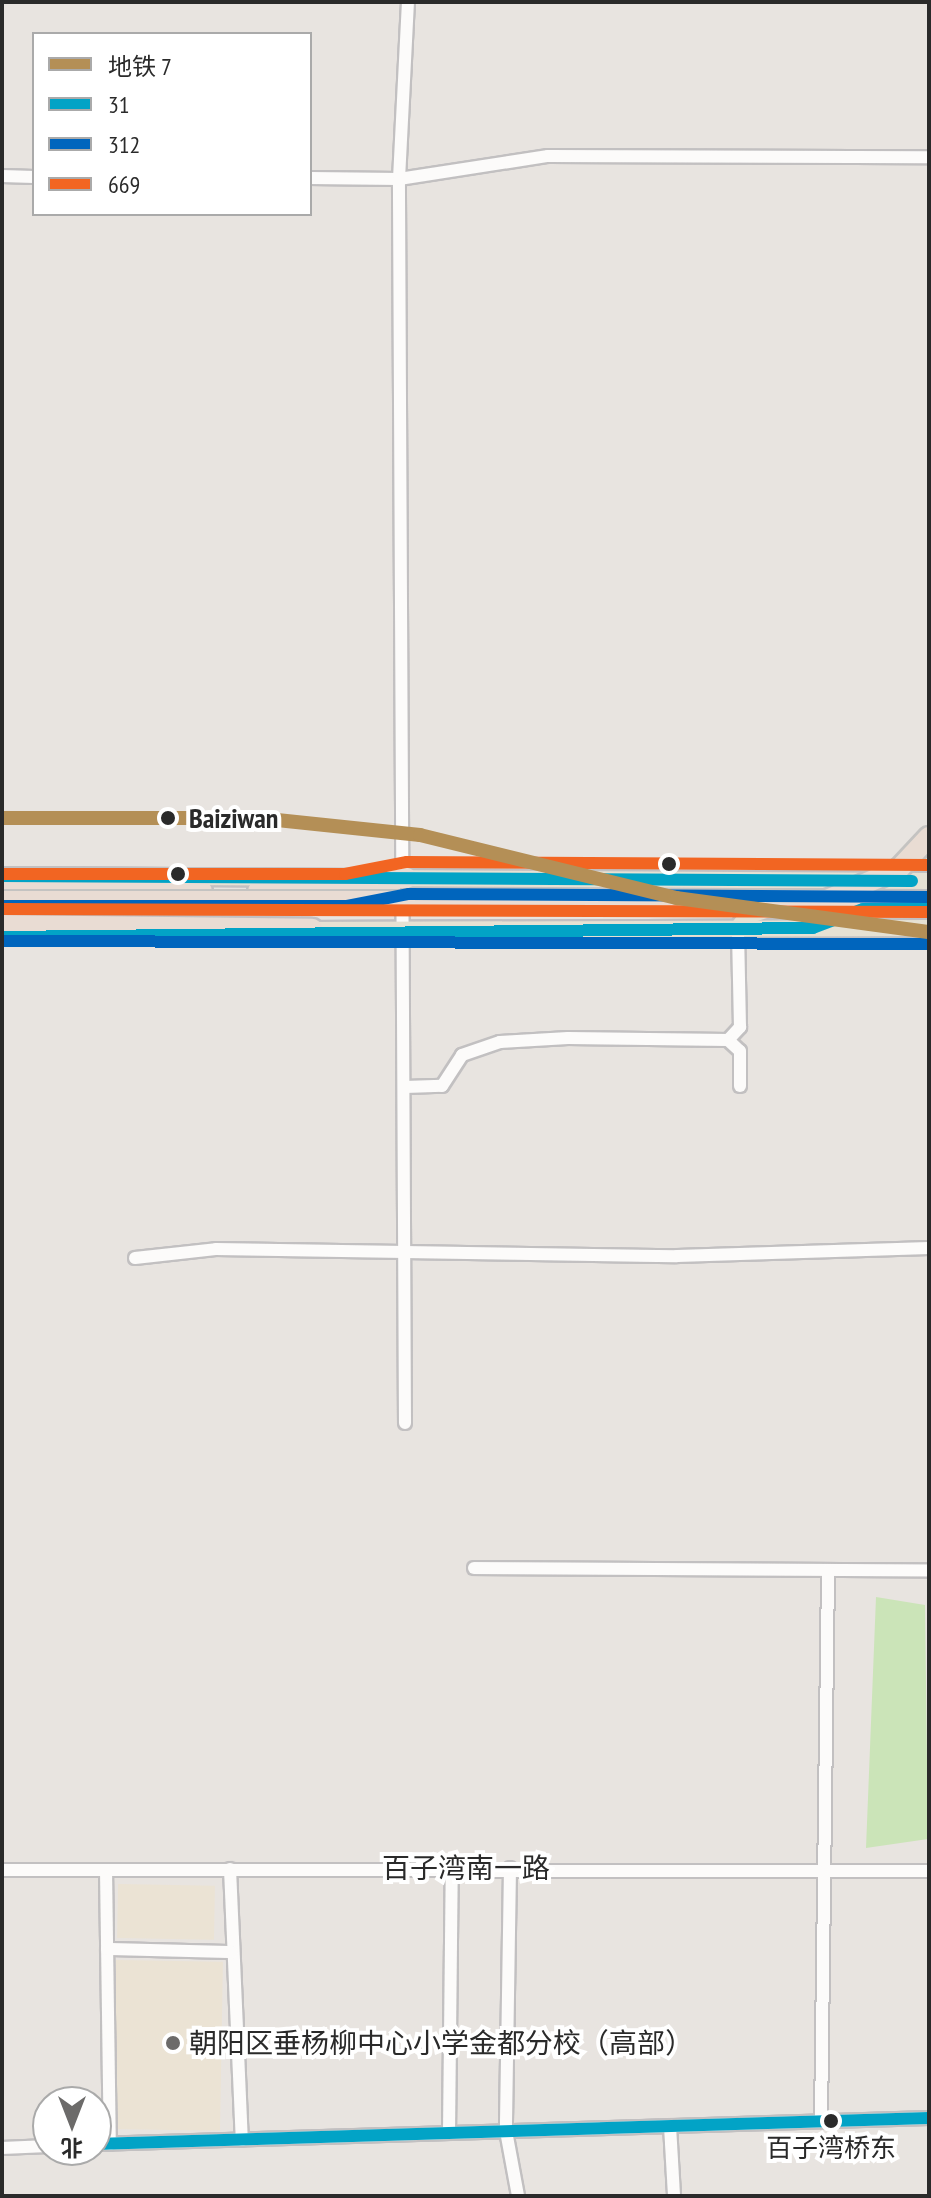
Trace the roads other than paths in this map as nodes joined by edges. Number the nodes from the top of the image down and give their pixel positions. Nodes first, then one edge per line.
1 (408, 2) edge
2 (929, 157) edge
3 (2, 176) edge
4 (32, 177) edge
5 (312, 178) edge
6 (399, 179) junction
7 (929, 837) edge
8 (2, 876) edge
9 (407, 878) junction
10 (929, 881) edge
11 (2, 890) edge
12 (2, 901) edge
13 (929, 906) edge
14 (863, 909) junction
15 (2, 914) edge
16 (2, 925) edge
17 (406, 928) junction
18 (738, 928) joint
19 (813, 928) junction
20 (929, 928) edge
21 (312, 929) junction
22 (2, 937) edge
23 (728, 1040) junction
24 (740, 1086) dead end
25 (405, 1087) junction
26 (929, 1248) edge
27 (405, 1255) junction
28 (135, 1258) dead end
29 (405, 1423) dead end
30 (474, 1568) dead end
31 (929, 1570) edge
32 (828, 1571) junction
33 (822, 1867) junction
34 (452, 1868) junction
35 (510, 1868) junction
36 (230, 1869) junction
37 (2, 1870) edge
38 (106, 1870) junction
39 (929, 1871) edge
40 (107, 1949) junction
41 (232, 1952) junction
42 (109, 2086) edge
43 (929, 2118) edge
44 (821, 2121) junction
45 (670, 2126) junction
46 (506, 2131) junction
47 (449, 2133) junction
48 (242, 2140) junction
49 (112, 2144) edge
50 (32, 2147) edge
51 (2, 2148) edge
52 (518, 2196) edge
53 (674, 2196) edge

1 - 6 street
2 - 6 street
3 - 4 street
5 - 6 street
6 - 9 street
7 - 12 highway, bridge
8 - 9 main road
9 - 10 main road
9 - 11 highway
9 - 17 street
13 - 14 main road
13 - 15 highway, bridge
14 - 18 main road
14 - 19 main road
16 - 21 highway
17 - 19 main road
17 - 21 main road
17 - 25 street
18 - 23 street
19 - 20 main road
21 - 22 main road
23 - 24 street
23 - 25 street
25 - 27 street
26 - 27 street
27 - 28 street
27 - 29 street
30 - 32 street
31 - 32 street
32 - 33 street
33 - 35 street, 百子湾南一路
33 - 39 street, 百子湾南一路
33 - 44 street
34 - 35 street, 百子湾南一路
34 - 36 street, 百子湾南一路
34 - 47 street
35 - 46 street
36 - 38 street, 百子湾南一路
36 - 41 street
37 - 38 street, 百子湾南一路
38 - 40 street
40 - 41 street
40 - 42 street
41 - 48 street
43 - 44 street
44 - 45 street
45 - 46 street
45 - 53 street
46 - 47 street
46 - 52 street
47 - 48 street
48 - 49 street
50 - 51 street

